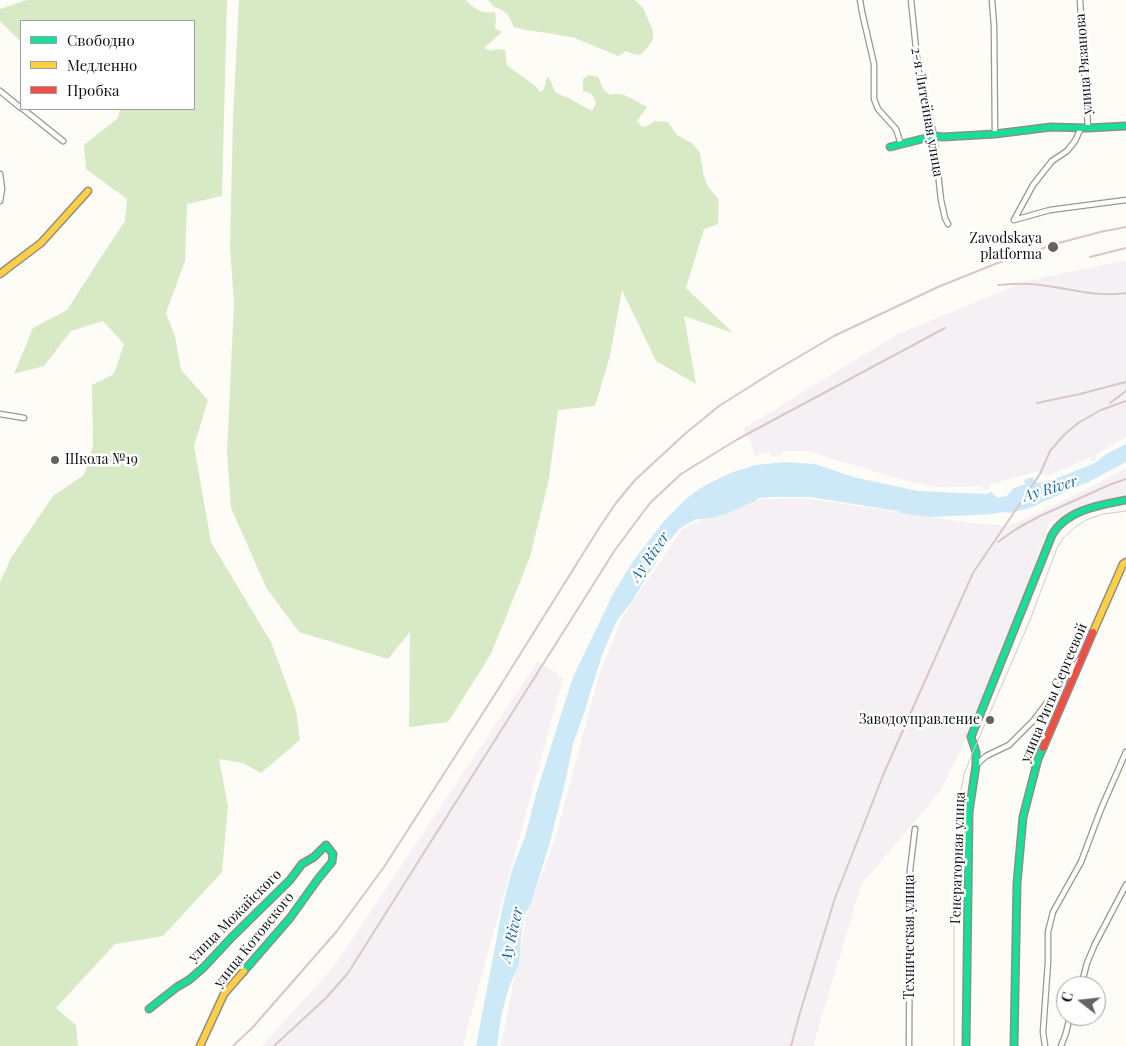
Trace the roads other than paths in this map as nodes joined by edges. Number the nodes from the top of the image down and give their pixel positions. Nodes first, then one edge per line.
1 (860, 0) edge
2 (911, 0) edge
3 (992, 0) edge
4 (1080, 0) edge
5 (0, 91) edge
6 (20, 106) edge
7 (24, 110) edge
8 (1126, 126) edge
9 (1085, 128) junction
10 (995, 134) junction
11 (934, 136) junction
12 (63, 141) dead end
13 (901, 144) junction
14 (890, 147) dead end
15 (0, 174) edge
16 (88, 191) dead end
17 (1126, 200) edge
18 (0, 201) edge
19 (948, 224) dead end
20 (0, 274) edge
21 (0, 414) edge
22 (24, 418) dead end
23 (1126, 500) edge
24 (1125, 563) edge
25 (1085, 652) junction
26 (1126, 752) edge
27 (976, 765) junction
28 (915, 829) dead end
29 (333, 854) joint
30 (1126, 885) edge
31 (1084, 976) edge
32 (149, 1009) dead end
33 (1068, 1026) edge
34 (200, 1046) edge
35 (909, 1046) edge
36 (966, 1046) edge
37 (1014, 1046) edge
38 (1044, 1046) edge
39 (1061, 1046) edge

1 - 13 street
2 - 11 street, 2-я Литейная улица
3 - 10 street
4 - 9 street, улица Рязанова
5 - 6 street
7 - 12 street
8 - 9 street
9 - 10 street
9 - 17 street
10 - 11 street
11 - 13 street
11 - 19 street, 2-я Литейная улица
13 - 14 street
15 - 18 street
16 - 20 street
21 - 22 street
23 - 27 street, Генераторная улица
24 - 25 street, улица Риты Сергеевой
25 - 27 street
25 - 37 street, улица Риты Сергеевой
26 - 38 street
27 - 36 street, Генераторная улица
28 - 35 street, Техническая улица
29 - 32 street, улица Можайского
29 - 34 street, улица Котовского
30 - 31 street
33 - 39 street

